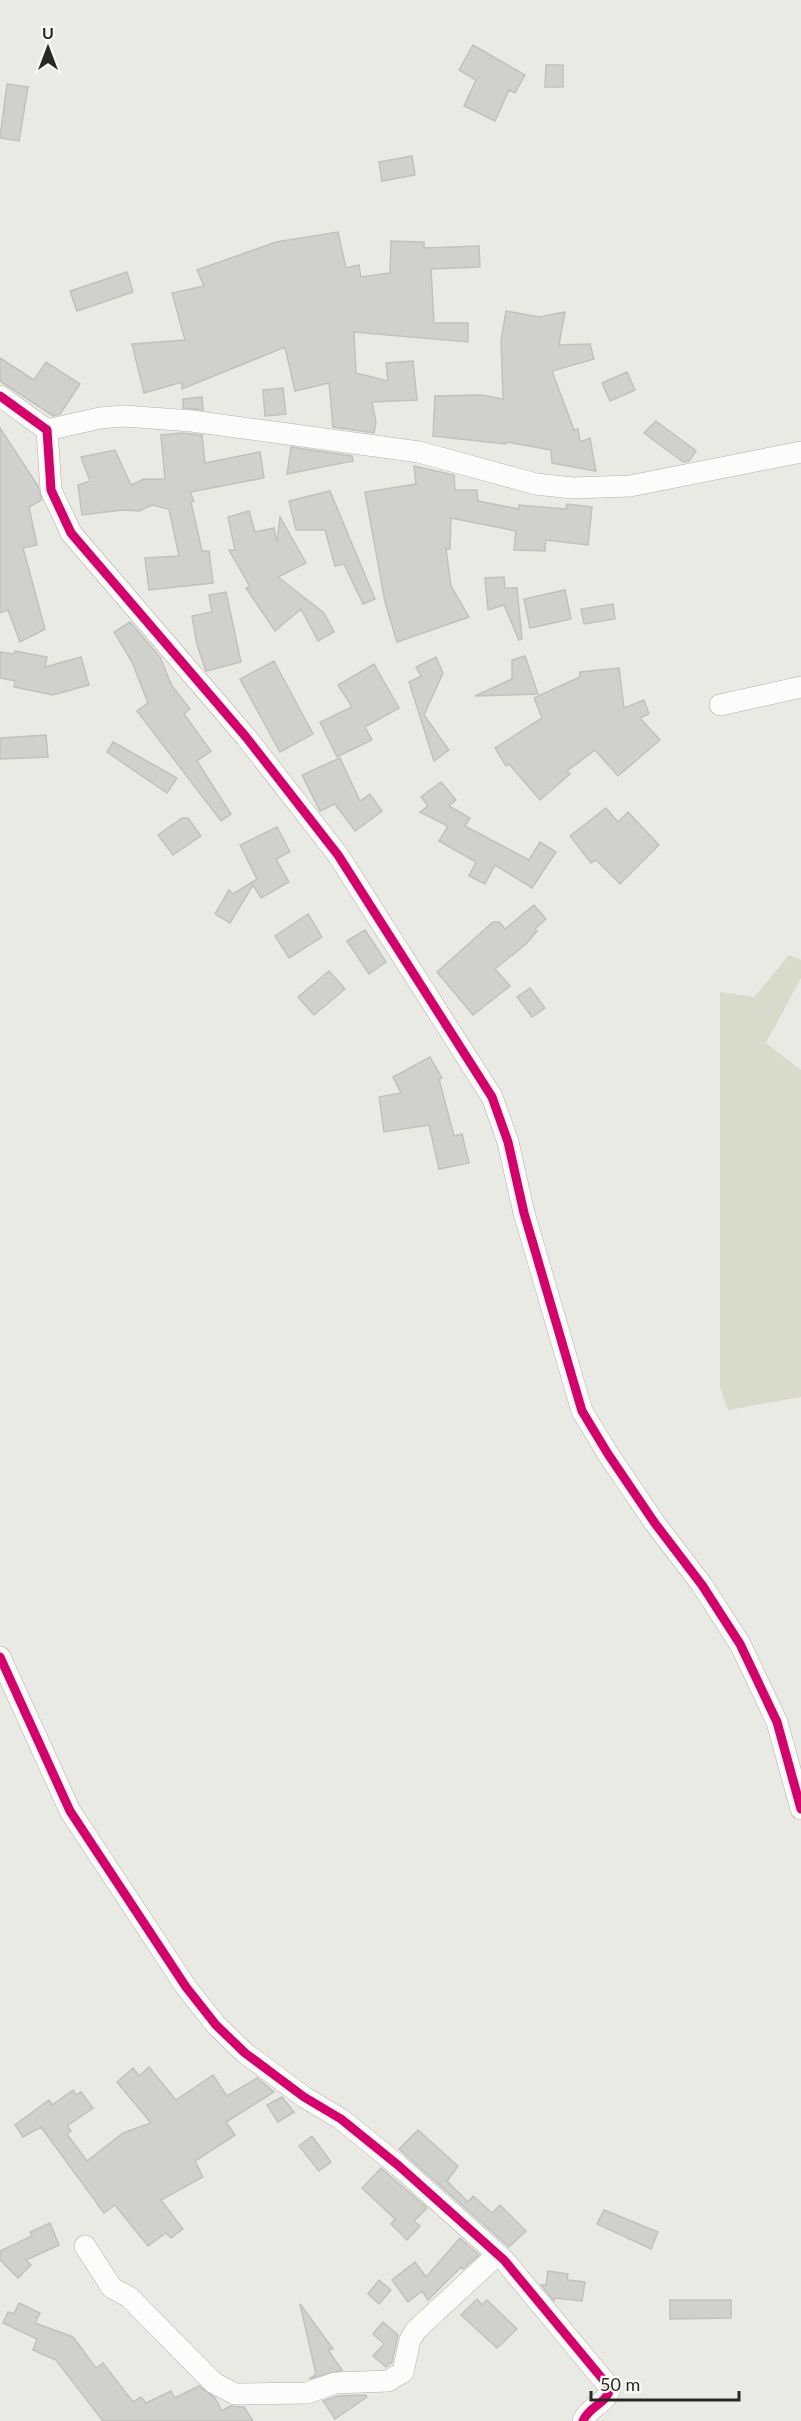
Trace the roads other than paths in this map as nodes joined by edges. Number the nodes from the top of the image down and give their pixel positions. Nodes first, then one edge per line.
1 (0, 396) edge
2 (47, 430) junction
3 (801, 452) edge
4 (801, 687) edge
5 (720, 705) dead end
6 (0, 1657) edge
7 (801, 1809) edge
8 (85, 2246) dead end
9 (497, 2255) junction
10 (583, 2421) edge

1 - 2 street
2 - 3 street
2 - 7 street
4 - 5 street
6 - 9 street
8 - 9 street
9 - 10 street

